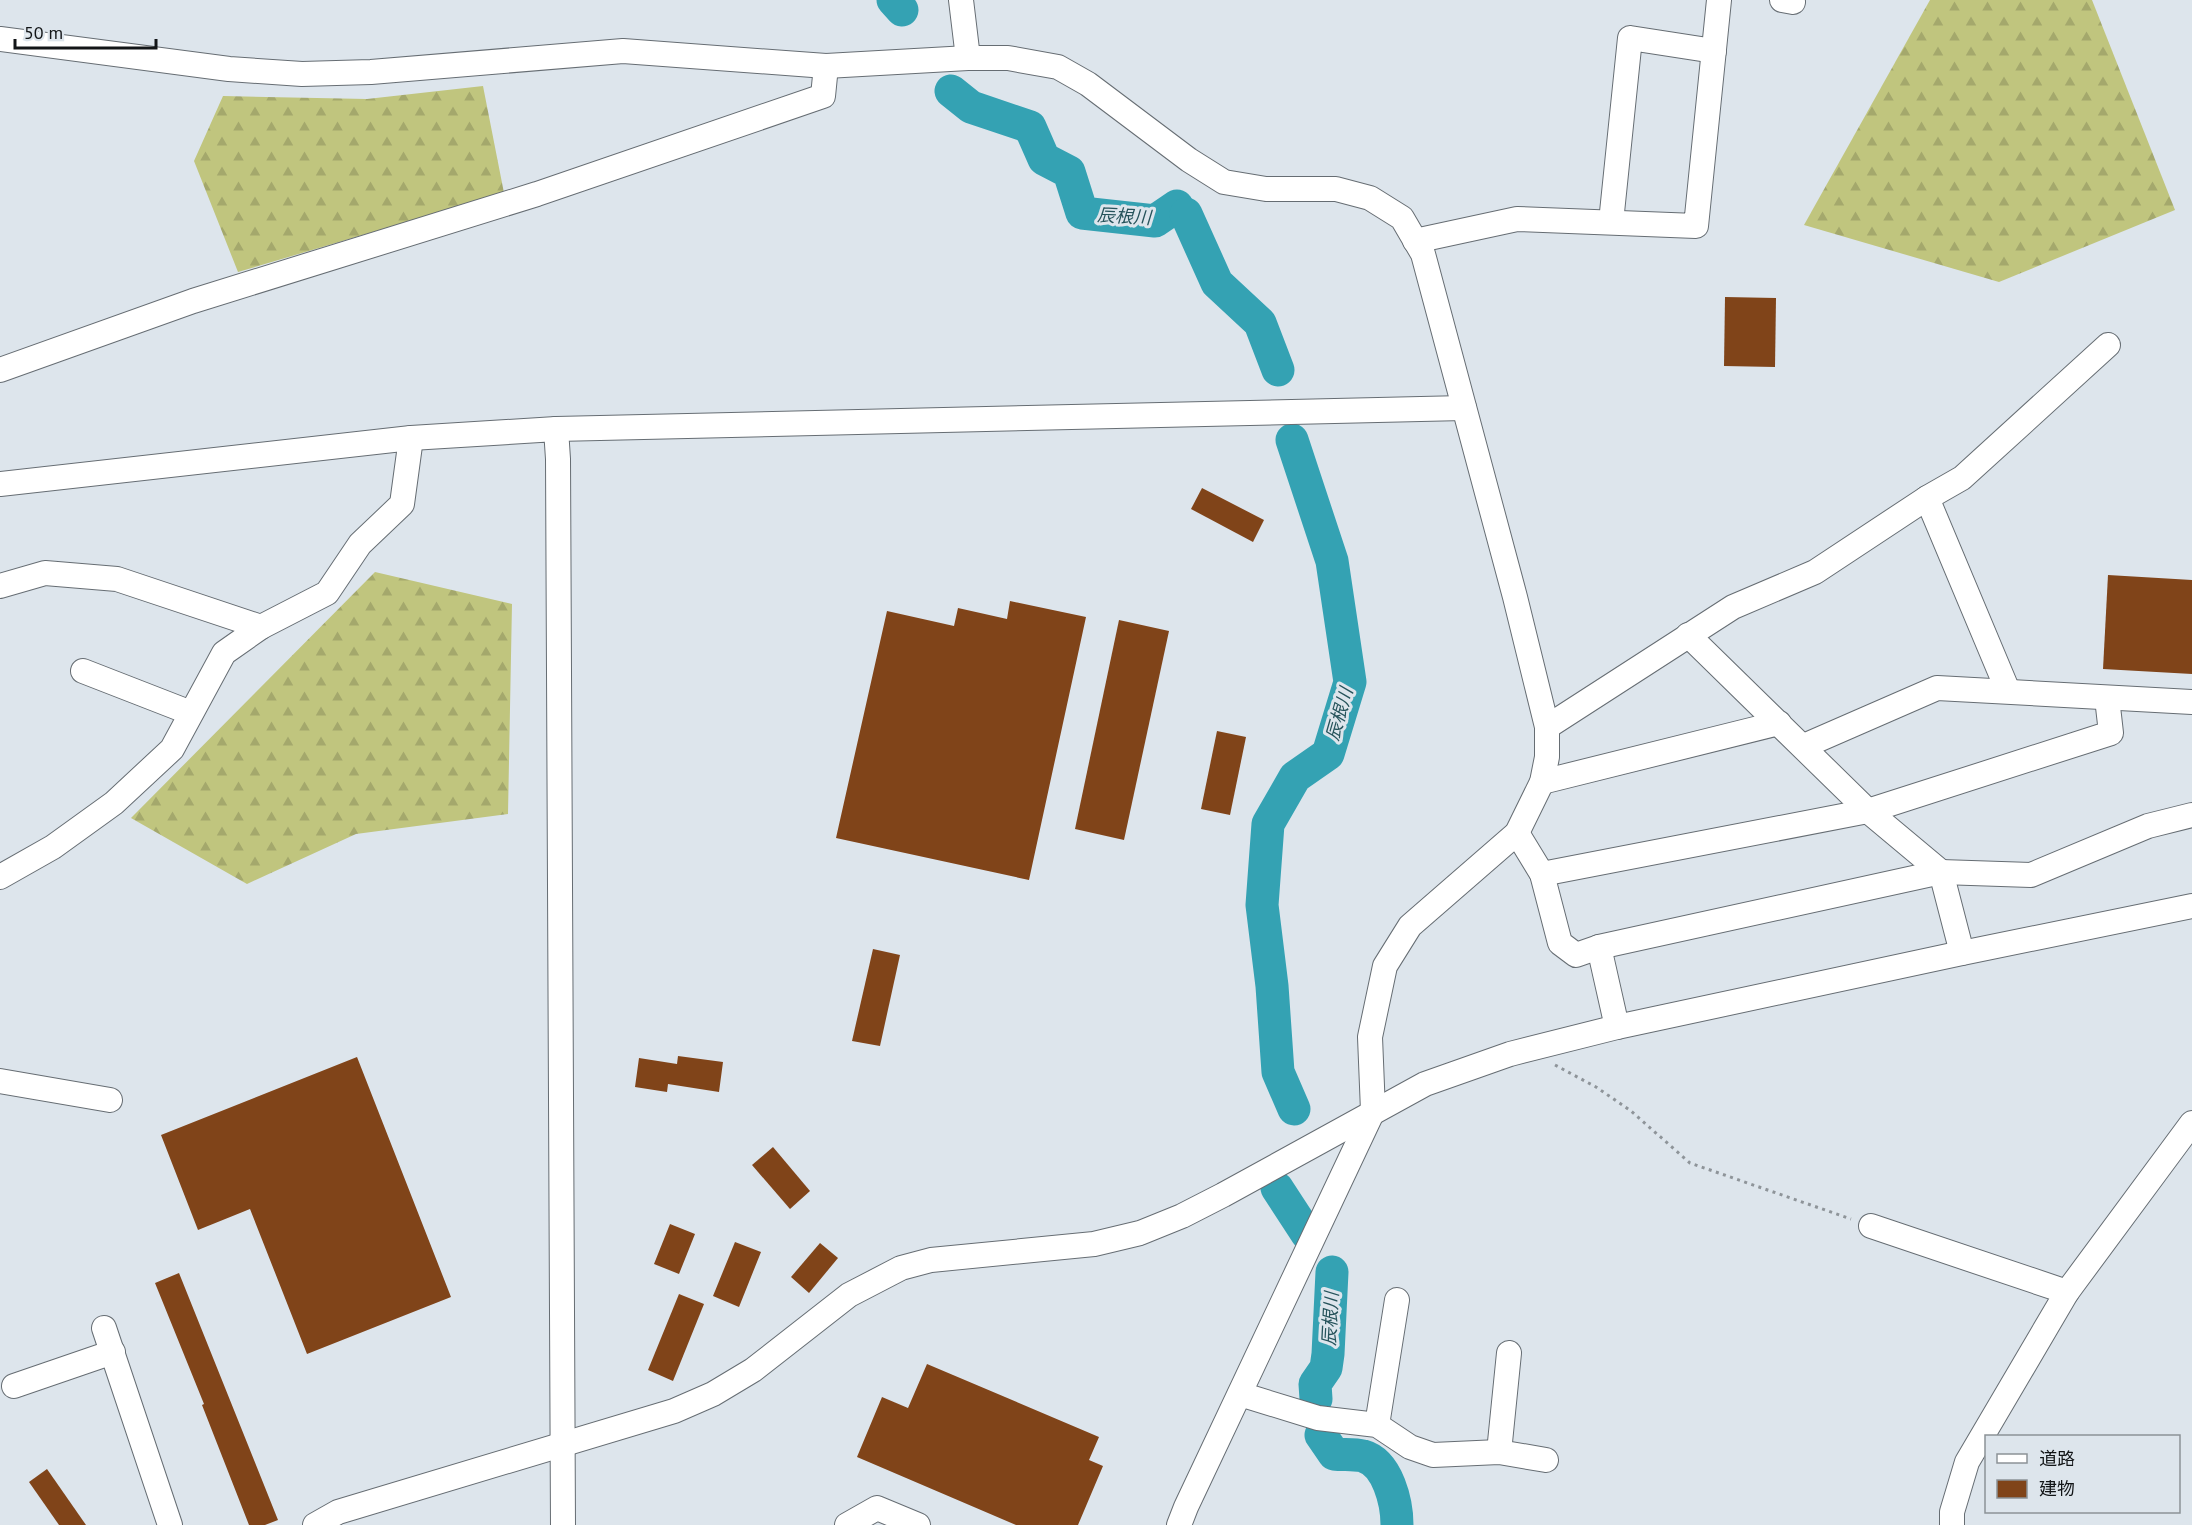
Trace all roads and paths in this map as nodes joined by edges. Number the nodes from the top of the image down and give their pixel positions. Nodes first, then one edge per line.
1 (961, 0) edge
2 (1719, 0) edge
3 (0, 39) edge
4 (1714, 51) junction
5 (968, 58) junction
6 (825, 66) junction
7 (1611, 222) junction
8 (1415, 240) junction
9 (2108, 345) dead end
10 (0, 370) edge
11 (1464, 408) junction
12 (556, 429) junction
13 (411, 438) junction
14 (0, 484) edge
15 (1927, 498) junction
16 (0, 586) edge
17 (261, 627) junction
18 (1688, 635) junction
19 (82, 671) dead end
20 (2008, 691) junction
21 (2108, 698) junction
22 (2192, 702) edge
23 (191, 713) junction
24 (1779, 723) junction
25 (1547, 727) junction
26 (1804, 746) junction
27 (1542, 782) junction
28 (1868, 811) junction
29 (2192, 815) edge
30 (1516, 833) junction
31 (1941, 872) junction
32 (1542, 874) junction
33 (0, 877) edge
34 (2192, 906) edge
35 (1599, 947) junction
36 (1962, 953) junction
37 (1617, 1027) junction
38 (1537, 1047) junction
39 (0, 1081) edge
40 (110, 1100) dead end
41 (1373, 1111) junction
42 (2192, 1123) edge
43 (1871, 1226) joint
44 (2067, 1292) junction
45 (1396, 1300) dead end
46 (104, 1328) dead end
47 (112, 1352) junction
48 (1509, 1353) dead end
49 (14, 1386) dead end
50 (1240, 1394) junction
51 (1377, 1425) junction
52 (563, 1443) junction
53 (1499, 1452) junction
54 (1546, 1460) dead end
55 (170, 1525) edge
56 (315, 1525) edge
57 (563, 1525) edge
58 (847, 1525) edge
59 (918, 1525) edge
60 (1179, 1525) edge
61 (1952, 1525) edge

1 - 5 street
2 - 4 street
3 - 6 street
4 - 7 street
4 - 7 street
5 - 6 street
5 - 8 street
6 - 10 street
7 - 8 street
8 - 11 street
9 - 15 street
11 - 12 street
11 - 25 street
12 - 13 street
12 - 52 street
13 - 14 street
13 - 17 street
15 - 18 street
15 - 20 street
16 - 17 street
17 - 23 street
18 - 24 street
18 - 25 street
19 - 23 street
20 - 21 street
20 - 26 street
21 - 22 street
21 - 28 street
23 - 33 street
24 - 26 street
24 - 27 street
25 - 27 street
26 - 28 street
27 - 30 street
28 - 31 street
28 - 32 street
29 - 31 street
30 - 32 street
30 - 41 street
31 - 35 street
31 - 36 street
32 - 35 street
34 - 36 street
35 - 37 street
36 - 37 street
37 - 38 street
38 - 41 street
38 - 43 path
39 - 40 street
41 - 50 street
41 - 52 street
42 - 44 street
43 - 44 street
44 - 61 street
45 - 51 street
46 - 47 street
47 - 49 street
47 - 55 street
48 - 53 street
50 - 51 street
50 - 60 street
51 - 53 street
52 - 56 street
52 - 57 street
53 - 54 street
58 - 59 street

